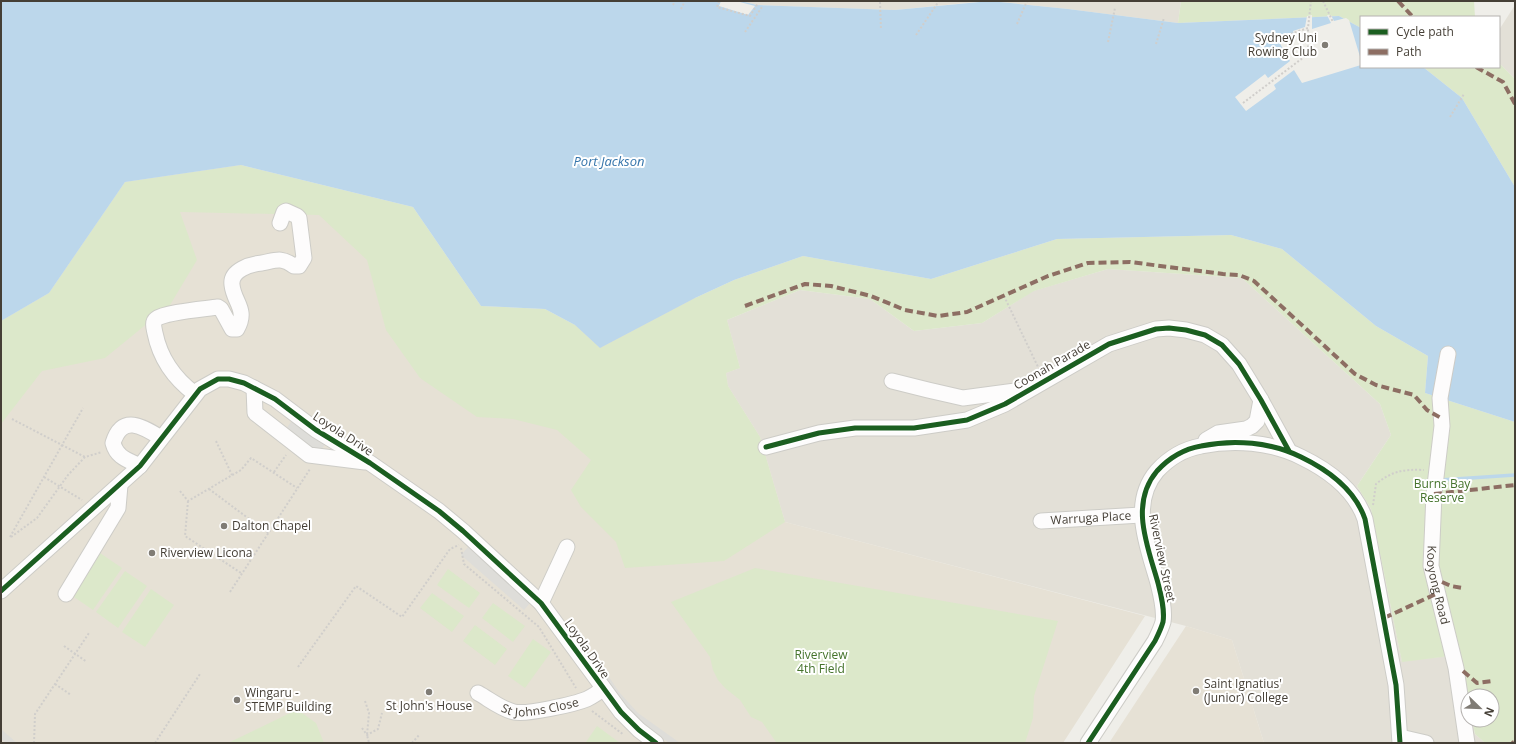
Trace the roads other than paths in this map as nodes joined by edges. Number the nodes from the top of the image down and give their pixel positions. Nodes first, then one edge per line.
1 (280, 223) dead end
2 (1448, 354) dead end
3 (892, 381) dead end
4 (254, 388) junction
5 (1030, 389) junction
6 (194, 394) junction
7 (1261, 400) junction
8 (161, 438) junction
9 (766, 447) dead end
10 (1195, 447) junction
11 (1289, 451) junction
12 (370, 463) junction
13 (140, 466) junction
14 (120, 485) junction
15 (1142, 515) junction
16 (1041, 521) dead end
17 (567, 547) dead end
18 (1, 591) edge
19 (66, 594) dead end
20 (541, 603) junction
21 (603, 688) junction
22 (478, 693) dead end
23 (1400, 740) edge
24 (656, 743) edge
25 (1088, 743) edge
26 (1426, 743) edge
27 (1467, 743) edge

1 - 6 street
2 - 27 street, Kooyong Road
3 - 5 street, Coonah Parade
4 - 6 street, Loyola Drive
4 - 12 street, Loyola Drive
4 - 12 street
5 - 7 street, Coonah Parade
5 - 9 street, Coonah Parade
6 - 8 street, Loyola Drive
7 - 10 street, Riverview Street
7 - 11 street, Coonah Parade
8 - 13 street, Loyola Drive
8 - 13 street
10 - 11 street, Riverview Street
10 - 15 street, Riverview Street
11 - 23 street, Riverview Street
12 - 20 street, Loyola Drive
13 - 14 street, Loyola Drive
14 - 18 street, Loyola Drive
14 - 19 street
15 - 16 street, Warruga Place
15 - 25 street, Riverview Street
17 - 20 street
20 - 21 street, Loyola Drive
21 - 22 street, St Johns Close
21 - 24 street, Loyola Drive
23 - 26 street

